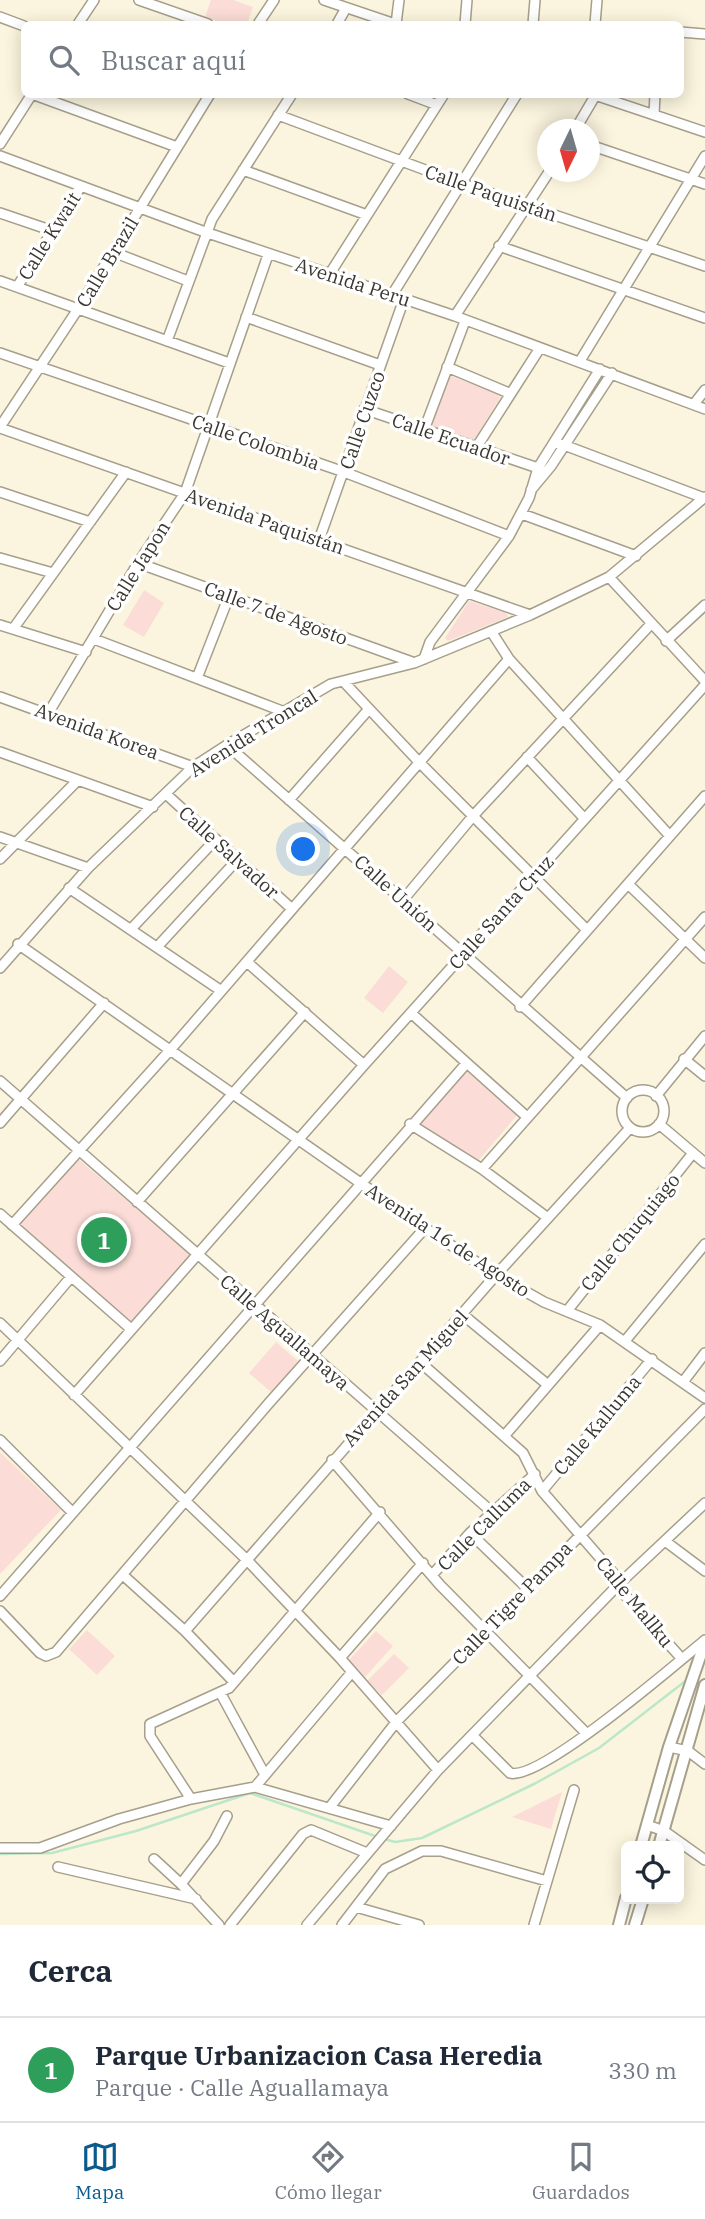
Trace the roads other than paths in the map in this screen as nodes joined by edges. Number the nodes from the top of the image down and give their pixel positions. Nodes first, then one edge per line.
1 (94, 0) edge
2 (139, 0) edge
3 (274, 0) edge
4 (324, 0) edge
5 (399, 0) edge
6 (467, 0) edge
7 (535, 0) edge
8 (597, 0) edge
9 (346, 8) junction
10 (0, 17) edge
11 (80, 21) edge
12 (199, 21) edge
13 (260, 21) edge
14 (339, 21) edge
15 (387, 21) edge
16 (396, 21) edge
17 (464, 21) edge
18 (533, 21) edge
19 (596, 21) edge
20 (21, 25) edge
21 (684, 32) edge
22 (705, 34) edge
23 (29, 98) edge
24 (43, 98) edge
25 (208, 98) edge
26 (289, 98) edge
27 (419, 98) edge
28 (442, 98) edge
29 (515, 98) edge
30 (592, 98) edge
31 (603, 98) edge
32 (655, 98) edge
33 (438, 105) junction
34 (278, 115) junction
35 (654, 115) junction
36 (581, 119) edge
37 (705, 132) edge
38 (0, 144) edge
39 (177, 147) junction
40 (600, 148) edge
41 (0, 156) edge
42 (705, 156) edge
43 (402, 162) junction
44 (243, 170) junction
45 (691, 179) junction
46 (543, 182) edge
47 (463, 184) junction
48 (705, 184) edge
49 (81, 186) junction
50 (527, 206) junction
51 (139, 209) junction
52 (0, 213) edge
53 (367, 215) junction
54 (53, 231) junction
55 (205, 232) junction
56 (499, 246) junction
57 (650, 246) junction
58 (113, 253) junction
59 (268, 255) junction
60 (705, 266) edge
61 (329, 275) junction
62 (0, 281) edge
63 (188, 281) junction
64 (18, 287) junction
65 (622, 290) junction
66 (392, 295) junction
67 (404, 299) junction
68 (78, 309) junction
69 (454, 316) junction
70 (246, 317) junction
71 (705, 318) edge
72 (465, 321) junction
73 (167, 341) junction
74 (540, 348) junction
75 (0, 353) edge
76 (580, 361) junction
77 (229, 363) junction
78 (380, 365) junction
79 (40, 367) junction
80 (447, 368) junction
81 (600, 369) junction
82 (612, 373) junction
83 (705, 390) edge
84 (509, 393) junction
85 (694, 404) junction
86 (364, 409) junction
87 (705, 409) edge
88 (208, 426) junction
89 (0, 427) edge
90 (424, 430) junction
91 (560, 444) junction
92 (476, 448) junction
93 (538, 468) junction
94 (126, 472) junction
95 (344, 472) junction
96 (530, 491) junction
97 (0, 492) edge
98 (185, 493) junction
99 (704, 497) edge
100 (522, 514) junction
101 (90, 522) junction
102 (509, 536) junction
103 (319, 540) junction
104 (636, 556) junction
105 (0, 558) edge
106 (138, 563) junction
107 (53, 573) junction
108 (609, 577) junction
109 (468, 593) junction
110 (229, 596) junction
111 (703, 610) edge
112 (530, 615) junction
113 (0, 625) edge
114 (650, 625) junction
115 (13, 629) junction
116 (491, 631) junction
117 (94, 639) junction
118 (666, 641) junction
119 (86, 652) junction
120 (509, 659) junction
121 (419, 661) junction
122 (197, 678) junction
123 (343, 681) junction
124 (705, 683) edge
125 (0, 697) edge
126 (369, 709) junction
127 (282, 711) junction
128 (49, 712) junction
129 (562, 718) junction
130 (227, 745) junction
131 (0, 752) edge
132 (527, 757) junction
133 (420, 763) junction
134 (193, 767) junction
135 (78, 780) junction
136 (618, 780) junction
137 (166, 794) junction
138 (705, 796) edge
139 (289, 800) junction
140 (153, 807) junction
141 (473, 816) junction
142 (584, 818) junction
143 (669, 835) junction
144 (0, 837) edge
145 (216, 839) junction
146 (16, 843) junction
147 (346, 849) junction
148 (0, 859) edge
149 (238, 859) junction
150 (88, 868) junction
151 (534, 875) junction
152 (628, 884) junction
153 (69, 888) junction
154 (403, 900) junction
155 (292, 909) junction
156 (705, 917) edge
157 (132, 928) junction
158 (586, 929) junction
159 (686, 938) junction
160 (18, 944) junction
161 (158, 946) junction
162 (463, 954) junction
163 (705, 958) edge
164 (247, 961) junction
165 (0, 968) edge
166 (220, 990) junction
167 (104, 1003) junction
168 (520, 1007) junction
169 (305, 1012) junction
170 (411, 1013) junction
171 (705, 1036) edge
172 (171, 1049) junction
173 (579, 1057) junction
174 (684, 1059) junction
175 (364, 1065) junction
176 (465, 1065) junction
177 (705, 1076) edge
178 (0, 1081) edge
179 (233, 1094) junction
180 (656, 1096) junction
181 (20, 1098) junction
182 (626, 1098) junction
183 (526, 1116) junction
184 (0, 1123) edge
185 (410, 1124) junction
186 (659, 1125) junction
187 (630, 1128) junction
188 (298, 1140) junction
189 (80, 1150) junction
190 (693, 1153) junction
191 (705, 1163) edge
192 (482, 1169) junction
193 (363, 1184) junction
194 (137, 1202) junction
195 (0, 1214) edge
196 (548, 1218) junction
197 (12, 1225) junction
198 (425, 1228) junction
199 (705, 1244) edge
200 (196, 1255) junction
201 (496, 1275) junction
202 (71, 1277) junction
203 (253, 1305) junction
204 (567, 1311) junction
205 (462, 1314) junction
206 (0, 1323) edge
207 (600, 1325) junction
208 (131, 1329) junction
209 (17, 1340) junction
210 (625, 1341) junction
211 (705, 1353) edge
212 (314, 1357) junction
213 (652, 1359) junction
214 (0, 1361) edge
215 (420, 1362) junction
216 (683, 1381) junction
217 (548, 1385) junction
218 (74, 1395) junction
219 (705, 1398) edge
220 (705, 1409) edge
221 (377, 1411) junction
222 (505, 1435) junction
223 (0, 1440) edge
224 (130, 1448) junction
225 (332, 1460) junction
226 (534, 1474) junction
227 (542, 1491) junction
228 (187, 1503) junction
229 (705, 1503) edge
230 (71, 1511) junction
231 (380, 1512) junction
232 (492, 1512) junction
233 (470, 1533) junction
234 (579, 1535) junction
235 (665, 1541) junction
236 (246, 1559) junction
237 (423, 1563) junction
238 (705, 1571) edge
239 (433, 1574) junction
240 (124, 1576) junction
241 (620, 1583) junction
242 (527, 1588) junction
243 (0, 1596) edge
244 (0, 1611) edge
245 (297, 1611) junction
246 (185, 1631) junction
247 (484, 1632) junction
248 (705, 1641) edge
249 (340, 1658) junction
250 (682, 1659) junction
251 (352, 1672) junction
252 (531, 1676) junction
253 (702, 1681) edge
254 (234, 1682) junction
255 (221, 1694) junction
256 (397, 1721) junction
257 (587, 1734) junction
258 (473, 1736) junction
259 (669, 1747) junction
260 (688, 1751) junction
261 (705, 1764) edge
262 (438, 1770) junction
263 (265, 1775) junction
264 (255, 1787) junction
265 (574, 1790) dead end
266 (191, 1799) junction
267 (330, 1807) junction
268 (227, 1816) dead end
269 (647, 1825) junction
270 (391, 1826) junction
271 (664, 1831) junction
272 (642, 1841) edge
273 (661, 1841) edge
274 (0, 1848) edge
275 (367, 1853) junction
276 (154, 1859) dead end
277 (705, 1860) edge
278 (58, 1867) dead end
279 (547, 1881) junction
280 (181, 1884) junction
281 (196, 1899) junction
282 (624, 1904) edge
283 (641, 1904) edge
284 (356, 1906) junction
285 (219, 1925) edge
286 (230, 1925) edge
287 (307, 1925) edge
288 (342, 1925) edge
289 (419, 1925) edge
290 (534, 1925) edge
291 (619, 1925) edge
292 (635, 1925) edge

1 - 11 street
2 - 12 street
3 - 13 street
4 - 9 street
5 - 16 street
6 - 17 street
7 - 18 street
8 - 19 street
9 - 14 street
9 - 15 street
10 - 20 street
21 - 22 street
23 - 38 street
24 - 39 street
25 - 39 street, Calle Brazil
26 - 34 street
27 - 33 street
28 - 33 street
29 - 47 street
30 - 36 street
31 - 35 street
32 - 35 street
33 - 43 street
34 - 43 street, Calle Paquistán
34 - 44 street
35 - 37 street
39 - 51 street, Calle Brazil
40 - 45 street
41 - 49 street, Avenida Peru
42 - 45 street
43 - 47 street, Calle Paquistán
43 - 53 street
44 - 53 street
44 - 55 street
45 - 48 street
45 - 57 street
46 - 50 street
47 - 50 street, Calle Paquistán
47 - 66 street
49 - 51 street, Avenida Peru
49 - 54 street, Calle Kwait
50 - 56 street
50 - 57 street, Calle Paquistán
51 - 55 street, Avenida Peru
51 - 58 street, Calle Brazil
52 - 54 street
53 - 61 street
54 - 64 street, Calle Kwait
55 - 59 street, Avenida Peru
55 - 63 street
56 - 65 street
56 - 69 street
57 - 60 street, Calle Paquistán
57 - 65 street
58 - 63 street
58 - 68 street, Calle Brazil
59 - 61 street, Avenida Peru
59 - 70 street, Calle Japon
61 - 66 street, Avenida Peru
62 - 64 street
63 - 73 street
64 - 68 street
65 - 71 street
65 - 76 street
66 - 67 street, Avenida Peru
67 - 69 street, Avenida Peru
67 - 78 street, Calle Cuzco
68 - 73 street
68 - 79 street, Calle Brazil
69 - 72 street, Avenida Peru
70 - 77 street, Calle Japon
70 - 78 street
72 - 74 street, Avenida Peru
72 - 80 street
73 - 77 street
74 - 76 street, Avenida Peru
74 - 84 street
75 - 79 street, Calle Colombia
76 - 81 street, Avenida Peru
77 - 88 street, Calle Japon
78 - 86 street, Calle Cuzco
79 - 88 street, Calle Colombia
79 - 89 street, Calle Brazil
80 - 84 street
80 - 90 street
81 - 82 street, Avenida Peru
81 - 91 street
82 - 85 street, Avenida Peru
82 - 91 street
83 - 85 street
84 - 92 street
85 - 87 street, Avenida Peru
86 - 90 street, Calle Ecuador
86 - 95 street, Calle Cuzco
88 - 95 street, Calle Colombia
88 - 98 street, Calle Japon
89 - 94 street, Avenida Paquistán
90 - 92 street, Calle Ecuador
91 - 93 street
91 - 96 street
91 - 99 street
92 - 93 street, Calle Ecuador
93 - 96 street
94 - 98 street, Avenida Paquistán
94 - 101 street
95 - 102 street, Calle Colombia
95 - 103 street, Calle Cuzco
96 - 100 street
97 - 101 street
98 - 103 street, Avenida Paquistán
98 - 106 street, Calle Japon
99 - 104 street, Avenida Troncal
100 - 102 street
100 - 104 street
101 - 107 street
102 - 109 street
103 - 109 street, Avenida Paquistán
104 - 108 street, Avenida Troncal
105 - 107 street
106 - 110 street, Calle 7 de Agosto
106 - 117 street, Calle Japon
107 - 115 street
108 - 112 street, Avenida Troncal
108 - 114 street
109 - 112 street, Avenida Paquistán
109 - 121 street
110 - 121 street, Calle 7 de Agosto
110 - 122 street
111 - 118 street
112 - 116 street, Avenida Troncal
113 - 115 street
114 - 118 street
114 - 129 street
115 - 119 street
116 - 120 street
116 - 121 street, Avenida Troncal
117 - 119 street, Calle Japon
117 - 122 street
118 - 124 street
119 - 128 street, Calle Japon
120 - 129 street
120 - 133 street
121 - 123 street, Avenida Troncal
122 - 127 street
123 - 126 street
123 - 127 street, Avenida Troncal
124 - 136 street, Calle Santa Cruz
125 - 128 street, Avenida Korea
126 - 133 street
126 - 139 street
127 - 130 street, Avenida Troncal
128 - 134 street, Avenida Korea
129 - 132 street
129 - 136 street
130 - 134 street, Avenida Troncal
130 - 139 street, Calle Unión
131 - 135 street
132 - 141 street
132 - 142 street
133 - 141 street
133 - 147 street
134 - 137 street, Avenida Troncal
135 - 140 street
135 - 146 street
136 - 142 street, Calle Santa Cruz
136 - 143 street
137 - 140 street, Avenida Troncal
137 - 145 street, Calle Salvador
138 - 143 street
139 - 147 street, Calle Unión
140 - 150 street, Avenida Troncal
141 - 151 street
141 - 154 street
142 - 151 street, Calle Santa Cruz
143 - 152 street
144 - 146 street
145 - 149 street, Calle Salvador
145 - 157 street
146 - 148 street
146 - 150 street
147 - 154 street, Calle Unión
147 - 155 street
149 - 155 street, Calle Salvador
149 - 161 street
150 - 153 street, Avenida Troncal
151 - 158 street
151 - 162 street, Calle Santa Cruz
152 - 158 street
152 - 159 street
153 - 157 street
153 - 160 street, Avenida Troncal
154 - 162 street, Calle Unión
155 - 164 street
156 - 159 street
157 - 161 street
158 - 168 street
159 - 163 street
159 - 173 street
160 - 165 street, Avenida Troncal
160 - 167 street, Avenida 16 de Agosto
161 - 166 street
162 - 168 street, Calle Unión
162 - 170 street, Calle Santa Cruz
164 - 166 street
164 - 169 street
166 - 172 street
167 - 172 street, Avenida 16 de Agosto
167 - 181 street
168 - 173 street, Calle Unión
169 - 175 street
169 - 179 street
170 - 175 street, Calle Santa Cruz
170 - 176 street
171 - 174 street
172 - 179 street, Avenida 16 de Agosto
172 - 189 street
173 - 182 street, Calle Unión
173 - 183 street
174 - 177 street
174 - 180 street
175 - 188 street, Calle Santa Cruz
176 - 183 street
176 - 185 street
178 - 181 street, Calle Aguallamaya
179 - 188 street, Avenida 16 de Agosto
179 - 194 street
180 - 182 street
180 - 186 street
181 - 184 street
181 - 189 street, Calle Aguallamaya
182 - 187 street
183 - 192 street
185 - 192 street
185 - 193 street
186 - 187 street
186 - 190 street
187 - 196 street, Avenida San Miguel
188 - 193 street, Avenida 16 de Agosto
188 - 200 street, Calle Santa Cruz
189 - 194 street, Calle Aguallamaya
189 - 197 street
190 - 191 street
190 - 204 street, Calle Chuquiago
192 - 196 street
193 - 198 street, Avenida 16 de Agosto
193 - 203 street
194 - 200 street, Calle Aguallamaya
195 - 197 street
196 - 201 street, Avenida San Miguel
197 - 202 street
198 - 201 street, Avenida 16 de Agosto
198 - 212 street
199 - 210 street
200 - 203 street, Calle Aguallamaya
200 - 208 street, Calle Santa Cruz
201 - 204 street, Avenida 16 de Agosto
201 - 205 street, Avenida San Miguel
202 - 208 street
202 - 209 street
203 - 212 street, Calle Aguallamaya
203 - 224 street
204 - 207 street, Avenida 16 de Agosto
205 - 215 street, Avenida San Miguel
205 - 217 street
206 - 209 street
207 - 210 street, Avenida 16 de Agosto
207 - 217 street
208 - 218 street, Calle Santa Cruz
209 - 214 street
209 - 218 street
210 - 213 street, Avenida 16 de Agosto
211 - 216 street
212 - 221 street, Calle Aguallamaya
212 - 228 street
213 - 216 street, Avenida 16 de Agosto
213 - 227 street, Calle Kalluma
215 - 221 street, Avenida San Miguel
215 - 222 street, Calle Mallku
216 - 219 street, Avenida 16 de Agosto
217 - 222 street
218 - 224 street
220 - 234 street, Calle Tigre Pampa
221 - 225 street, Avenida San Miguel
221 - 232 street, Calle Aguallamaya
222 - 226 street, Calle Mallku
223 - 230 street
224 - 228 street
224 - 230 street
225 - 231 street
225 - 236 street, Avenida San Miguel
226 - 227 street, Calle Mallku
226 - 232 street, Calle Calluma
227 - 234 street, Calle Mallku
228 - 236 street
228 - 240 street
229 - 235 street
230 - 243 street
231 - 237 street
231 - 245 street
232 - 233 street, Calle Calluma
233 - 239 street, Calle Calluma
233 - 242 street
234 - 241 street, Calle Mallku
234 - 242 street, Calle Tigre Pampa
235 - 238 street
235 - 241 street
236 - 245 street
236 - 246 street, Avenida San Miguel
237 - 239 street
237 - 249 street
239 - 247 street
240 - 244 street
240 - 246 street
241 - 250 street, Calle Mallku
241 - 252 street
242 - 247 street, Calle Tigre Pampa
245 - 249 street
245 - 254 street
246 - 254 street
247 - 252 street
247 - 256 street, Calle Tigre Pampa
248 - 250 street
248 - 253 street
249 - 251 street
250 - 257 street
251 - 256 street
251 - 263 street
252 - 257 street
252 - 258 street
253 - 259 street
253 - 260 street
254 - 255 street
255 - 263 street
255 - 266 street
256 - 262 street
256 - 267 street, Calle Tigre Pampa
257 - 258 street
258 - 262 street
259 - 260 street
259 - 269 street
260 - 261 street
260 - 271 street
262 - 270 street
263 - 264 street
264 - 266 street
264 - 267 street
265 - 279 street
266 - 274 street
267 - 270 street
268 - 280 street
269 - 271 street
269 - 272 street
270 - 275 street
271 - 273 street
271 - 277 street
275 - 286 street
275 - 287 street
276 - 280 street
278 - 281 street
279 - 284 street
279 - 290 street
280 - 281 street
281 - 285 street
282 - 291 street
283 - 292 street
284 - 288 street
284 - 289 street

